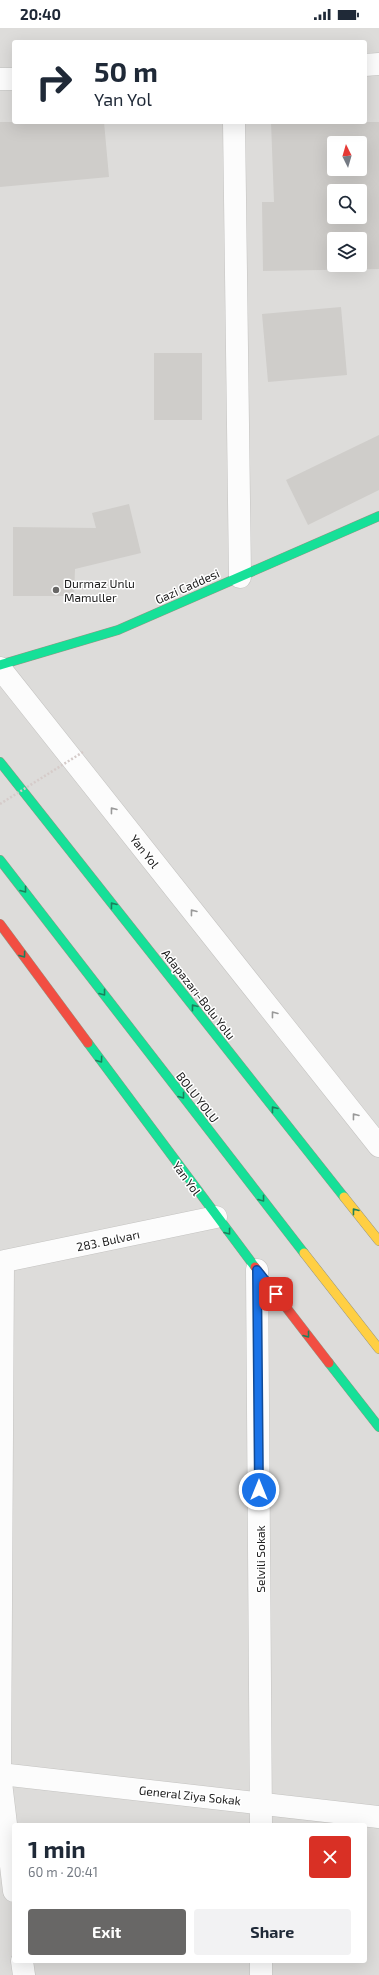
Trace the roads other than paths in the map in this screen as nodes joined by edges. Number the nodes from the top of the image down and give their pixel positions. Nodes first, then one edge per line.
1 (379, 64) edge
2 (367, 65) edge
3 (0, 79) edge
4 (12, 79) edge
5 (234, 124) edge
6 (379, 516) edge
7 (240, 577) junction
8 (0, 666) edge
9 (0, 762) edge
10 (0, 860) edge
11 (0, 924) edge
12 (379, 1146) edge
13 (216, 1217) junction
14 (379, 1241) edge
15 (2, 1262) edge
16 (257, 1270) junction
17 (379, 1349) edge
18 (379, 1427) edge
19 (0, 1774) edge
20 (262, 1803) junction
21 (379, 1817) edge
22 (261, 1823) edge
23 (12, 1874) edge
24 (22, 1963) edge
25 (261, 1963) edge
26 (24, 1975) edge
27 (261, 1975) edge

1 - 2 street
3 - 4 street
5 - 7 street
6 - 7 main road, Gazi Caddesi
7 - 8 main road, Gazi Caddesi
12 -> 8 street, Yan Yol
14 -> 9 main road, Adapazarı-Bolu Yolu
10 -> 17 main road, BOLU YOLU
11 -> 13 main road, Yan Yol
13 - 15 street, 283. Bulvarı
13 -> 16 main road, Yan Yol
15 - 19 street
16 -> 18 main road, Yan Yol
16 - 20 street, Selvili Sokak
19 - 20 street, General Ziya Sokak
19 - 23 street
20 - 21 street, General Ziya Sokak
20 - 22 street, Selvili Sokak
24 - 26 street
25 - 27 street

